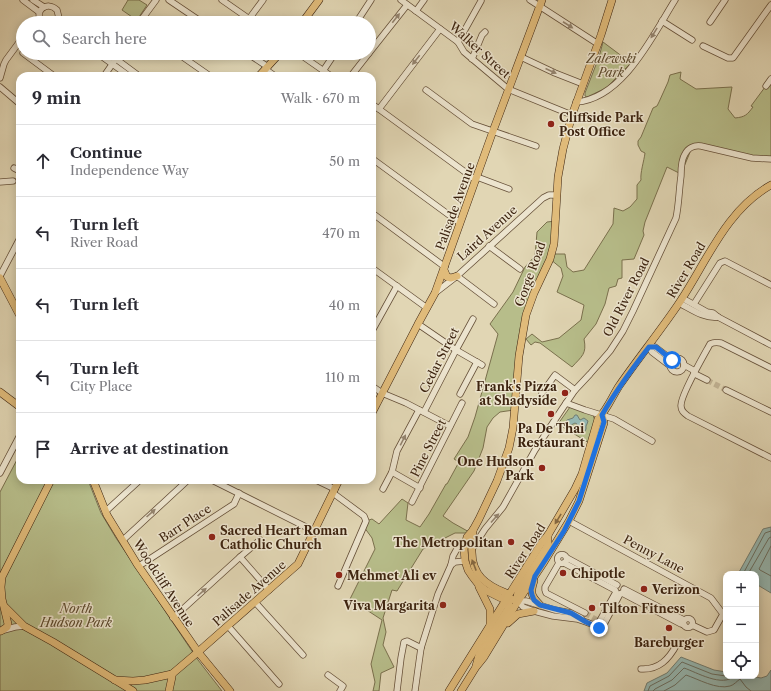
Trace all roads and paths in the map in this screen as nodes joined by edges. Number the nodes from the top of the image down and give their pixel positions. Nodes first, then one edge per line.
1 (23, 0) edge
2 (33, 0) edge
3 (51, 0) edge
4 (156, 0) edge
5 (169, 0) edge
6 (222, 0) edge
7 (263, 0) edge
8 (319, 0) edge
9 (371, 0) edge
10 (401, 0) edge
11 (424, 0) edge
12 (530, 0) edge
13 (612, 0) edge
14 (675, 0) edge
15 (725, 0) edge
16 (481, 1) edge
17 (541, 3) edge
18 (406, 5) junction
19 (771, 5) edge
20 (46, 6) junction
21 (416, 11) junction
22 (39, 12) junction
23 (39, 16) edge
24 (57, 16) edge
25 (144, 16) edge
26 (193, 16) edge
27 (245, 16) edge
28 (251, 16) edge
29 (307, 16) edge
30 (361, 16) edge
31 (662, 21) junction
32 (710, 22) dead end
33 (440, 29) junction
34 (485, 32) dead end
35 (692, 40) dead end
36 (458, 42) junction
37 (376, 44) edge
38 (598, 44) junction
39 (703, 46) dead end
40 (15, 47) edge
41 (520, 57) junction
42 (472, 59) junction
43 (32, 60) edge
44 (187, 60) edge
45 (256, 60) edge
46 (273, 60) edge
47 (308, 60) edge
48 (331, 60) edge
49 (364, 60) edge
50 (114, 61) junction
51 (266, 68) junction
52 (323, 71) joint
53 (49, 72) edge
54 (107, 72) edge
55 (125, 72) edge
56 (132, 72) edge
57 (204, 72) edge
58 (262, 72) edge
59 (270, 72) edge
60 (354, 72) edge
61 (0, 78) edge
62 (771, 79) edge
63 (583, 84) junction
64 (766, 86) dead end
65 (0, 87) edge
66 (508, 89) junction
67 (426, 90) dead end
68 (16, 101) edge
69 (576, 102) junction
70 (376, 106) edge
71 (379, 108) junction
72 (572, 115) junction
73 (493, 131) junction
74 (536, 146) dead end
75 (771, 159) edge
76 (376, 161) edge
77 (476, 178) junction
78 (13, 181) dead end
79 (0, 182) edge
80 (771, 185) edge
81 (509, 189) dead end
82 (557, 195) junction
83 (376, 215) edge
84 (460, 223) junction
85 (16, 246) edge
86 (489, 246) junction
87 (444, 268) junction
88 (520, 269) dead end
89 (376, 271) edge
90 (456, 276) junction
91 (0, 277) edge
92 (771, 285) edge
93 (397, 286) junction
94 (435, 293) junction
95 (681, 300) junction
96 (494, 304) dead end
97 (694, 304) junction
98 (16, 308) edge
99 (427, 308) junction
100 (718, 317) junction
101 (473, 318) dead end
102 (376, 324) edge
103 (418, 324) junction
104 (771, 345) edge
105 (649, 347) junction
106 (456, 350) junction
107 (476, 362) junction
108 (671, 362) junction
109 (482, 365) dead end
110 (683, 368) junction
111 (771, 368) edge
112 (695, 374) junction
113 (707, 380) tunnel mouth
114 (376, 389) edge
115 (575, 390) junction
116 (726, 390) tunnel mouth
117 (0, 392) edge
118 (382, 393) junction
119 (460, 394) dead end
120 (542, 394) dead end
121 (566, 402) junction
122 (16, 403) edge
123 (462, 403) dead end
124 (376, 405) edge
125 (422, 411) junction
126 (771, 412) edge
127 (602, 415) junction
128 (450, 426) junction
129 (652, 441) dead end
130 (16, 442) edge
131 (771, 458) edge
132 (392, 472) junction
133 (0, 473) edge
134 (49, 484) edge
135 (95, 484) edge
136 (136, 484) edge
137 (184, 484) edge
138 (220, 484) edge
139 (323, 484) edge
140 (337, 484) edge
141 (420, 488) junction
142 (383, 489) dead end
143 (334, 491) junction
144 (239, 493) junction
145 (412, 502) dead end
146 (106, 511) junction
147 (569, 521) junction
148 (473, 530) junction
149 (314, 531) junction
150 (548, 535) junction
151 (122, 540) junction
152 (260, 540) dead end
153 (458, 547) dead end
154 (472, 549) junction
155 (240, 557) junction
156 (465, 561) junction
157 (451, 565) junction
158 (139, 566) junction
159 (525, 570) junction
160 (535, 576) junction
161 (478, 585) junction
162 (338, 586) dead end
163 (268, 590) junction
164 (498, 590) junction
165 (619, 590) junction
166 (508, 598) junction
167 (518, 601) junction
168 (255, 602) junction
169 (4, 605) junction
170 (540, 605) junction
171 (534, 611) junction
172 (584, 613) tunnel mouth
173 (173, 618) junction
174 (586, 622) junction
175 (490, 625) junction
176 (24, 626) junction
177 (228, 626) junction
178 (1, 632) edge
179 (500, 632) junction
180 (676, 644) dead end
181 (421, 648) junction
182 (198, 652) junction
183 (303, 655) dead end
184 (476, 667) junction
185 (641, 669) dead end
186 (172, 674) junction
187 (328, 675) dead end
188 (115, 680) junction
189 (279, 684) dead end
190 (341, 689) edge
191 (134, 691) edge
192 (169, 691) edge
193 (230, 691) edge
194 (397, 691) edge
195 (415, 691) edge
196 (449, 691) edge
197 (461, 691) edge

1 - 22 street
2 - 20 street
3 - 20 street
4 - 25 street
5 - 26 street
6 - 27 street
7 - 28 street
8 - 29 main road
9 - 30 street
10 - 18 street, Walker Street
11 - 21 street
12 - 17 street
13 - 38 main road, Gorge Road
14 - 31 street
15 - 32 street
16 - 36 street
17 -> 38 street
17 - 41 main road, Palisade Avenue
18 - 21 street, Walker Street
37 -> 18 street
19 - 39 street
20 - 22 street
20 - 24 street
21 - 33 street, Walker Street
22 - 23 street
31 - 35 street
31 -> 69 street
33 - 36 street, Walker Street
33 -> 71 street
34 - 42 street
36 - 42 street, Walker Street
38 - 63 main road, Gorge Road
40 - 61 street
41 -> 63 street
41 - 66 main road, Palisade Avenue
42 - 66 street, Walker Street
43 - 53 street
44 - 57 street
45 - 51 street
46 - 51 main road
47 - 52 street
48 - 52 street
49 - 60 street
50 - 54 street
50 - 55 street
50 - 56 street
51 - 58 main road
51 - 59 street
62 - 64 street
63 - 69 main road, Gorge Road
65 - 68 street
66 - 72 street, Walker Street
66 - 73 main road, Palisade Avenue
67 - 73 street
69 - 72 main road, Gorge Road
70 - 71 street
71 - 77 street
72 - 82 main road, Gorge Road
73 - 74 street
73 - 77 main road, Palisade Avenue
75 - 115 street, Old River Road
76 - 84 street
77 - 81 street
77 - 84 main road, Palisade Avenue
78 - 79 street
80 - 95 main road, River Road
82 - 86 street, Laird Avenue
82 - 148 main road, Gorge Road
83 - 87 street
84 - 87 main road, Palisade Avenue
85 - 91 street
86 - 88 street
86 - 90 street, Laird Avenue
87 - 90 main road
87 - 94 main road, Palisade Avenue
89 - 93 street
90 - 94 street, Laird Avenue
90 - 96 street
91 - 98 main road
92 - 97 street
93 - 99 street
93 - 102 street
94 - 99 main road, Palisade Avenue
95 - 97 street
95 - 100 street
95 - 105 main road, River Road
97 - 100 street
99 - 103 main road, Palisade Avenue
100 - 104 street
101 - 106 street, Cedar Street
103 - 106 street
103 - 118 main road, Palisade Avenue
105 - 108 street
105 - 127 main road, River Road
106 - 107 street
106 - 125 street, Cedar Street
107 - 109 street
107 - 119 street
108 - 110 street
108 - 110 street
110 - 112 street
111 - 112 street
112 - 113 street
112 - 131 street
114 - 118 street
115 - 120 street
115 - 121 street, Old River Road
116 - 126 street
117 - 122 main road
118 - 124 main road, Palisade Avenue
118 - 125 street
121 - 127 street
154 -> 121 street, Old River Road
123 - 128 street, Pine Street
125 - 128 street
132 -> 125 street, Cedar Street
127 - 129 street
127 - 147 main road, River Road
127 -> 150 main road, River Road
128 - 141 street, Pine Street
130 - 133 street
132 - 141 street
132 - 142 street, Cedar Street
134 - 169 main road
135 - 146 main road, Woodcliff Avenue
136 - 146 street
151 -> 137 street
138 - 144 street
139 - 143 street
140 - 143 main road, Palisade Avenue
141 - 145 street, Pine Street
143 - 149 main road, Palisade Avenue
143 - 162 street
144 - 149 street
144 - 158 street, Barr Place
146 - 151 main road, Woodcliff Avenue
147 - 160 main road, River Road
147 - 165 street, Penny Lane
148 - 154 main road, Gorge Road
148 - 156 main road, Gorge Road
149 - 163 main road, Palisade Avenue
150 - 159 main road, River Road
150 - 167 main road
151 - 158 main road, Woodcliff Avenue
152 - 155 street
153 - 157 street
164 -> 154 main road, Gorge Road
155 - 163 street
173 -> 155 street
156 - 157 street
156 - 161 main road, Gorge Road
157 - 181 street
158 - 173 main road, Woodcliff Avenue
159 - 164 main road
159 - 166 main road, River Road
160 - 167 main road, River Road
160 - 170 main road
161 - 166 main road, Gorge Road
161 - 175 main road
163 - 168 main road, Palisade Avenue
164 - 166 main road, Gorge Road
165 - 172 street
165 - 174 street
166 - 167 main road, Gorge Road
166 - 175 main road, River Road
166 - 184 main road
167 - 170 street
167 - 171 street
167 - 179 main road, River Road
168 - 177 main road, Palisade Avenue
168 - 183 street
169 - 176 main road
169 - 178 main road
170 - 174 street
171 - 174 street
171 - 179 main road
173 - 182 main road, Woodcliff Avenue
175 - 196 main road, River Road
176 - 178 street
176 - 188 main road
177 - 182 main road, Palisade Avenue
177 - 189 street
179 - 184 main road, River Road
180 - 185 street
181 - 194 street
181 - 195 street
182 - 186 main road, Palisade Avenue
182 - 193 main road, Woodcliff Avenue
184 - 197 main road, River Road
186 - 188 main road
186 - 192 main road
187 - 190 street
188 - 191 main road

